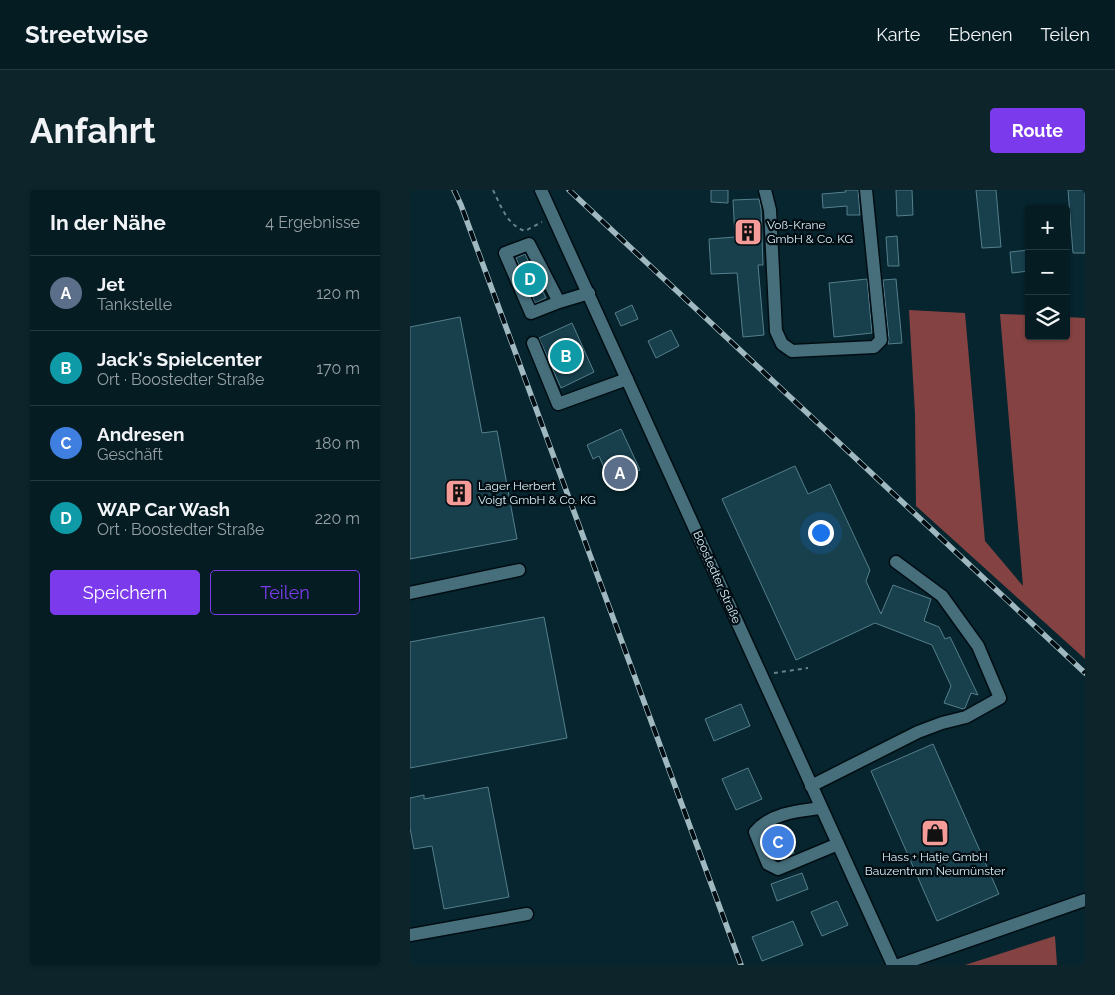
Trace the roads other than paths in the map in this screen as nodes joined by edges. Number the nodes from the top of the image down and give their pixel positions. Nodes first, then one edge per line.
1 (541, 190) edge
2 (765, 190) edge
3 (866, 190) edge
4 (589, 294) junction
5 (559, 302) junction
6 (533, 343) dead end
7 (627, 380) junction
8 (896, 562) dead end
9 (520, 570) dead end
10 (410, 593) edge
11 (811, 786) junction
12 (821, 808) junction
13 (838, 844) junction
14 (1085, 900) edge
15 (528, 914) dead end
16 (410, 935) edge
17 (893, 965) edge
18 (899, 965) edge

1 - 4 street, Boostedter Straße
2 - 3 street
4 - 5 street
4 - 7 street, Boostedter Straße
5 - 5 street
6 - 7 street
7 - 11 street, Boostedter Straße
8 - 11 street
9 - 10 street
11 - 12 street, Boostedter Straße
12 - 13 street, Boostedter Straße
12 - 13 street
13 - 17 street, Boostedter Straße
14 - 18 street
15 - 16 street

